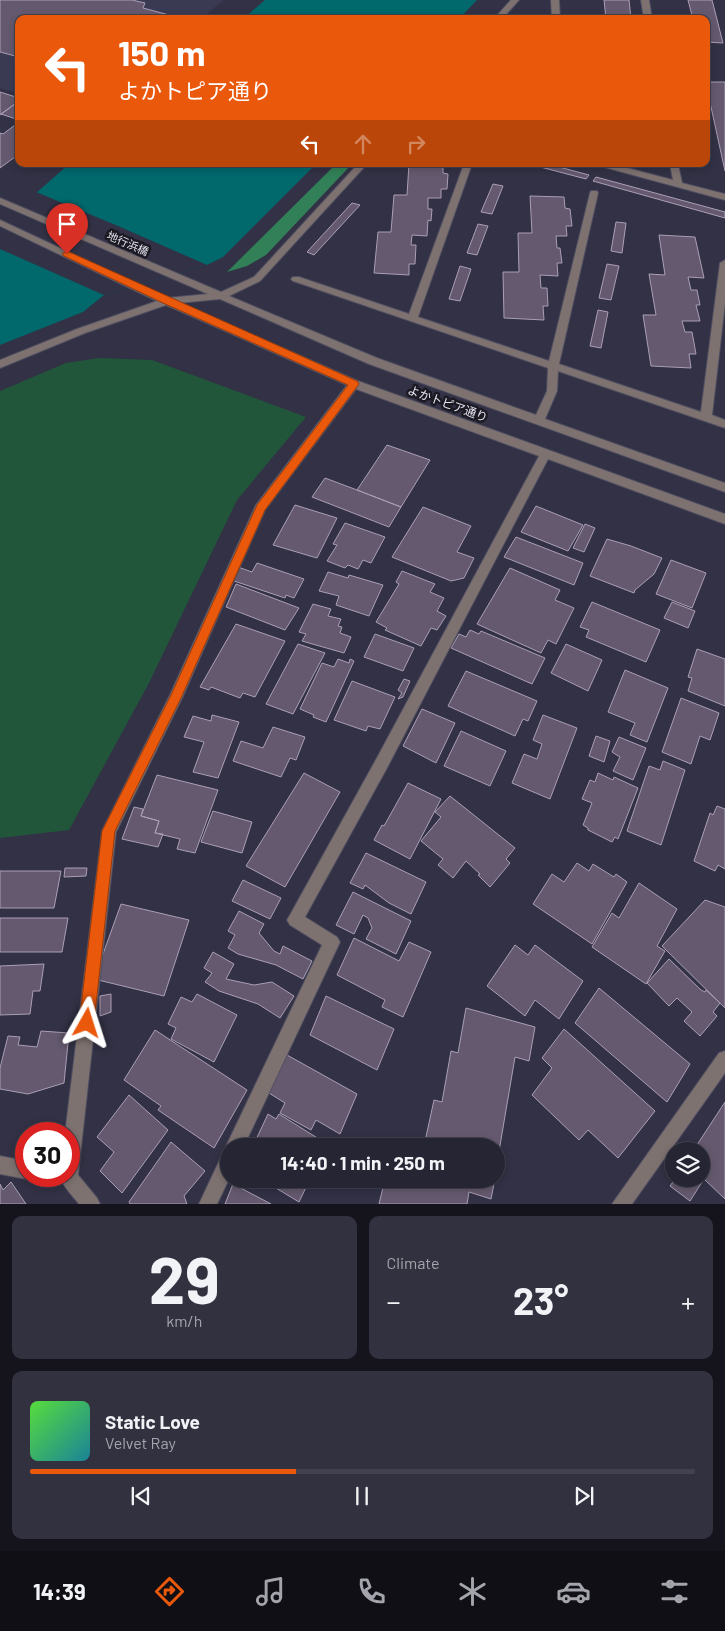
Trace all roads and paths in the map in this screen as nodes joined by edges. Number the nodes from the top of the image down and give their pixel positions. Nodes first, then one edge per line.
1 (515, 0) edge
2 (554, 0) edge
3 (645, 0) edge
4 (502, 15) edge
5 (556, 15) edge
6 (647, 15) edge
7 (360, 167) edge
8 (467, 167) edge
9 (614, 167) edge
10 (675, 167) edge
11 (678, 184) junction
12 (594, 193) dead end
13 (725, 197) edge
14 (1, 201) edge
15 (0, 223) edge
16 (725, 263) edge
17 (296, 279) dead end
18 (188, 283) joint
19 (220, 296) junction
20 (166, 301) junction
21 (412, 318) junction
22 (0, 364) edge
23 (553, 366) junction
24 (354, 384) junction
25 (706, 417) junction
26 (538, 422) junction
27 (725, 424) edge
28 (546, 453) junction
29 (725, 488) edge
30 (725, 519) edge
31 (725, 1059) edge
32 (72, 1122) edge
33 (239, 1138) edge
34 (0, 1165) edge
35 (15, 1168) edge
36 (220, 1178) edge
37 (75, 1187) edge
38 (91, 1204) edge
39 (208, 1204) edge
40 (621, 1204) edge

1 - 4 street
2 - 5 street
3 - 6 street
7 - 19 street
8 - 21 street
9 - 11 street
10 - 11 street
11 - 13 street
12 - 23 street
14 - 18 street, 地行浜橋
15 - 20 street
16 - 25 street
17 - 21 street
18 - 19 street, よかトピア通り
19 - 20 street
19 - 26 street, よかトピア通り
20 - 22 street
20 - 24 street, よかトピア通り
21 - 23 street
23 - 25 street
23 - 26 street
24 - 28 street, よかトピア通り
24 - 32 street
25 - 27 street
26 - 29 street, よかトピア通り
28 - 30 street, よかトピア通り
28 - 33 street
31 - 40 street
34 - 35 street
36 - 39 street
37 - 38 street

